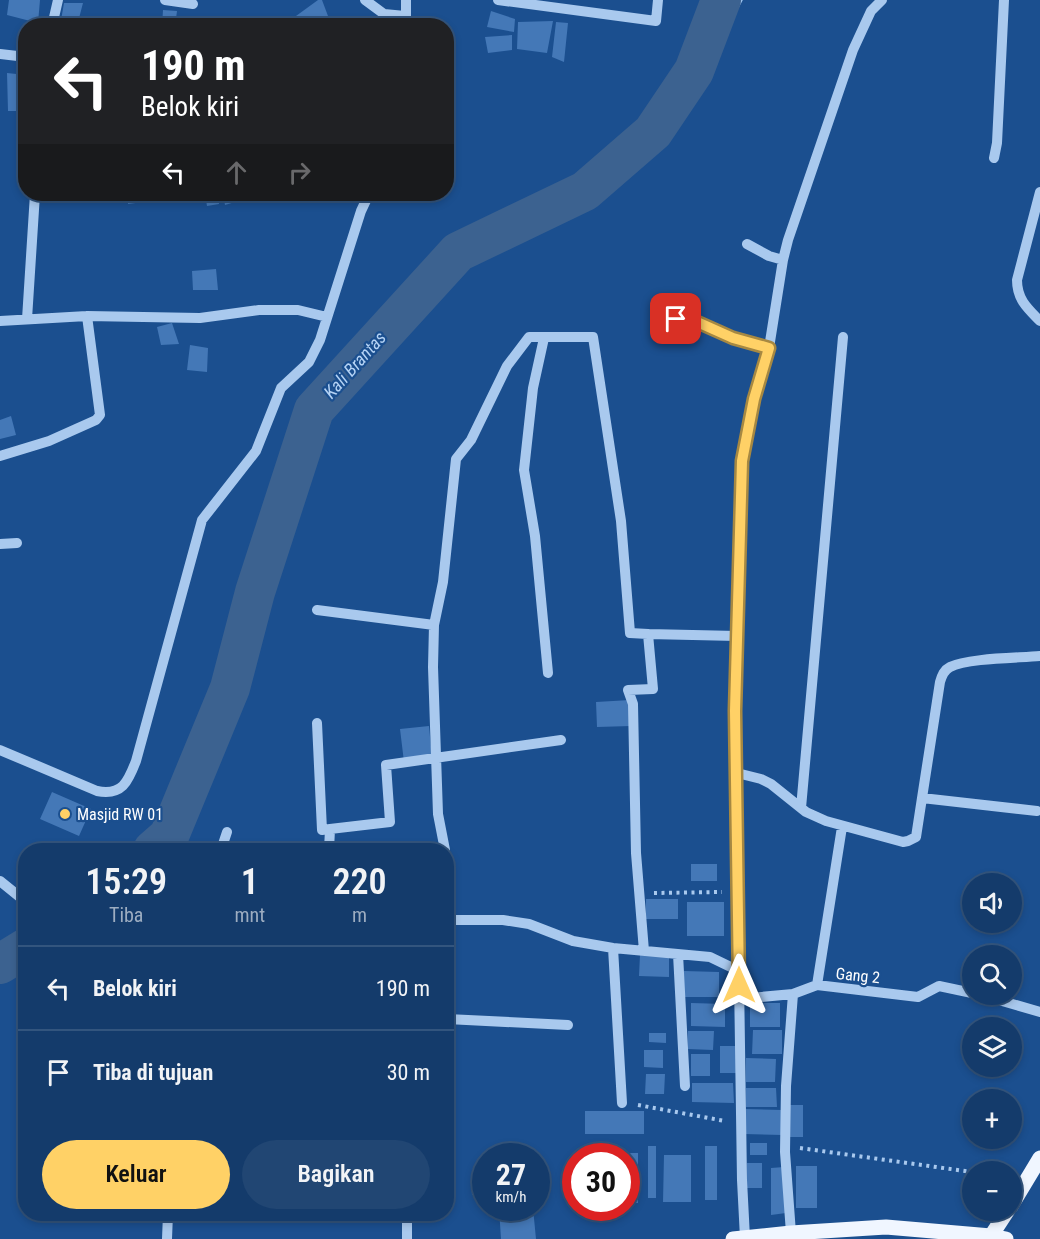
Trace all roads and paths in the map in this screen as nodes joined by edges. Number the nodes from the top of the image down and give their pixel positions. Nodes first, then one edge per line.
1 (57, 0) edge
2 (165, 0) edge
3 (365, 0) edge
4 (405, 0) edge
5 (498, 0) edge
6 (658, 0) edge
7 (882, 0) edge
8 (1004, 0) edge
9 (193, 4) dead end
10 (580, 5) edge
11 (54, 18) edge
12 (397, 18) edge
13 (406, 18) edge
14 (0, 54) edge
15 (18, 56) edge
16 (994, 158) dead end
17 (1040, 192) edge
18 (35, 201) edge
19 (366, 201) edge
20 (747, 244) dead end
21 (783, 260) junction
22 (87, 316) junction
23 (327, 317) junction
24 (27, 319) junction
25 (0, 321) edge
26 (1040, 321) edge
27 (674, 324) dead end
28 (843, 337) dead end
29 (544, 338) junction
30 (769, 348) junction
31 (0, 456) edge
32 (17, 543) dead end
33 (0, 544) edge
34 (317, 609) dead end
35 (434, 625) junction
36 (648, 634) junction
37 (737, 636) junction
38 (1040, 656) edge
39 (548, 673) dead end
40 (317, 723) dead end
41 (561, 740) dead end
42 (0, 750) edge
43 (436, 759) junction
44 (737, 773) junction
45 (922, 798) junction
46 (801, 808) junction
47 (1037, 811) dead end
48 (842, 827) junction
49 (330, 829) junction
50 (226, 832) dead end
51 (223, 843) edge
52 (329, 843) edge
53 (444, 843) edge
54 (0, 881) edge
55 (738, 891) junction
56 (639, 894) junction
57 (18, 896) edge
58 (454, 920) edge
59 (613, 948) junction
60 (644, 951) junction
61 (678, 954) junction
62 (739, 971) junction
63 (817, 985) junction
64 (962, 991) edge
65 (793, 994) junction
66 (739, 999) junction
67 (1016, 1005) edge
68 (1040, 1012) edge
69 (454, 1019) edge
70 (568, 1025) dead end
71 (685, 1086) dead end
72 (622, 1103) joint
73 (741, 1124) junction
74 (785, 1146) junction
75 (1040, 1158) edge
76 (962, 1171) edge
77 (1022, 1188) edge
78 (168, 1221) edge
79 (407, 1221) edge
80 (1003, 1221) edge
81 (791, 1233) junction
82 (739, 1238) edge
83 (996, 1238) edge
84 (167, 1239) edge
85 (407, 1239) edge

1 - 11 street
2 - 9 street
3 - 12 street
4 - 13 street
5 - 10 street
6 - 10 street
7 - 21 street
8 - 16 street
14 - 15 street
17 - 26 street
18 - 24 street
19 - 23 street
20 - 21 street
21 - 30 street
22 - 23 street
22 - 24 street
22 - 31 street
23 - 42 street
24 - 25 street
27 - 30 street
28 - 46 street
29 - 35 street
29 - 36 street
29 - 39 street
30 - 37 street
32 - 33 street
34 - 35 street
35 - 43 street
36 - 37 street
36 - 56 street
37 - 44 street
38 - 45 street
40 - 49 street
41 - 43 street
43 - 49 street
43 - 53 street
44 - 46 street
44 - 55 street
45 - 47 street
45 - 48 street
46 - 48 street
48 - 63 street
49 - 52 street
50 - 51 street
54 - 57 street
55 - 56 path
55 - 62 street
56 - 60 street
58 - 59 street
59 - 60 street
59 - 72 street
60 - 61 street
61 - 62 street
61 - 71 street
62 - 66 street
63 - 64 street, Gang 2
63 - 65 street, Gang 2
65 - 66 street, Gang 2
65 - 74 street
66 - 73 street
67 - 68 street
69 - 70 street
72 - 73 path
73 - 82 street
74 - 76 path
74 - 81 street
75 - 77 main road
78 - 84 street
79 - 85 street
80 - 83 main road
81 - 82 main road
81 - 83 main road

